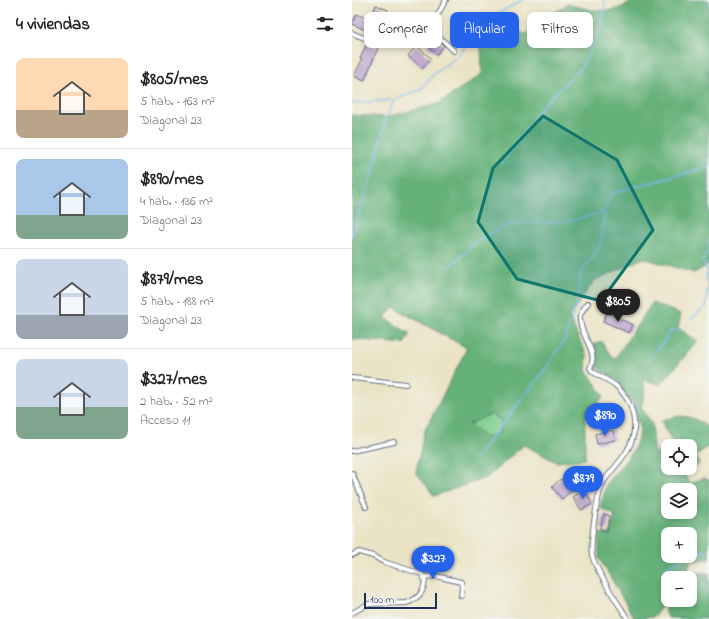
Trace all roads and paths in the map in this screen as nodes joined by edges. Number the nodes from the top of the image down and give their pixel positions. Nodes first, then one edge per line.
1 (446, 0) edge
2 (439, 12) edge
3 (352, 33) edge
4 (364, 37) edge
5 (442, 40) edge
6 (454, 51) dead end
7 (588, 302) dead end
8 (352, 378) edge
9 (406, 384) dead end
10 (394, 442) dead end
11 (352, 451) edge
12 (571, 470) dead end
13 (352, 473) edge
14 (603, 484) junction
15 (366, 506) dead end
16 (352, 555) edge
17 (424, 577) junction
18 (460, 596) dead end
19 (352, 613) edge
20 (628, 619) edge

1 - 2 street
3 - 4 street
5 - 6 street
7 - 14 street
8 - 9 street
10 - 11 street
12 - 14 street
13 - 15 street
14 - 20 street
16 - 17 street
17 - 18 street
17 - 19 street

